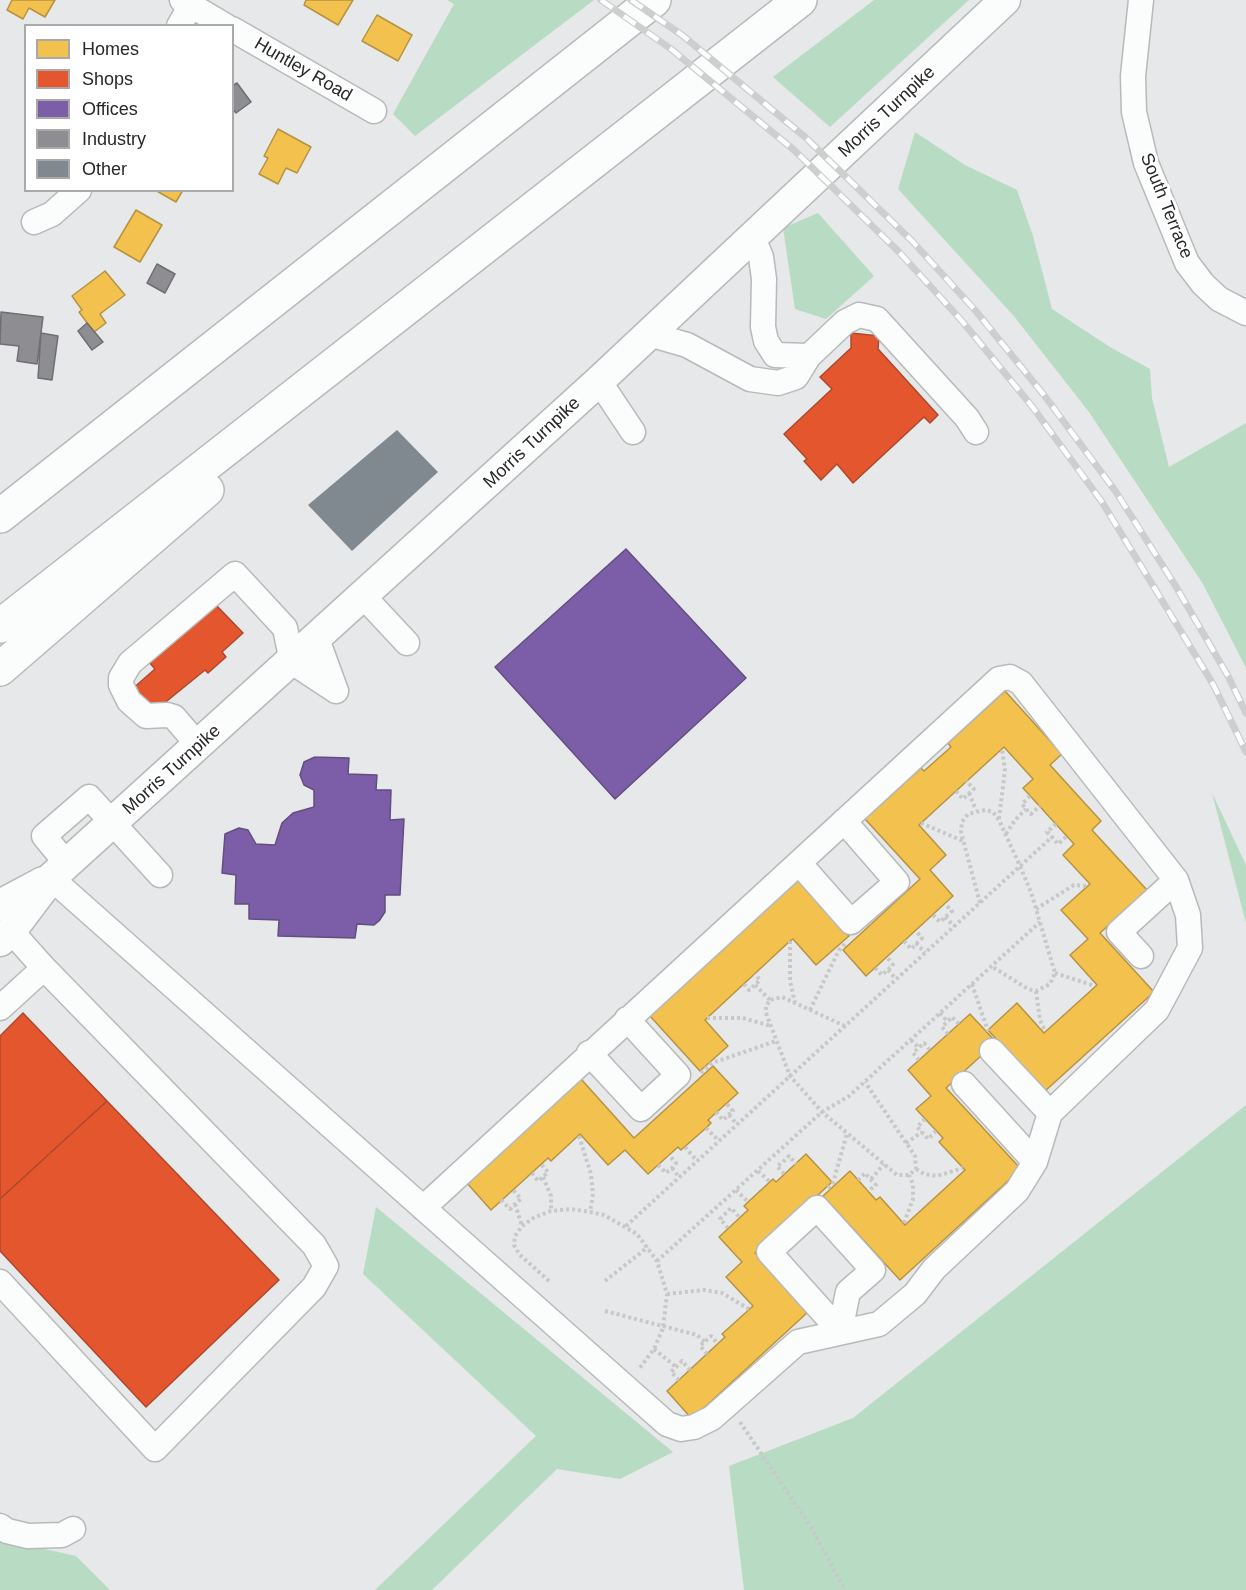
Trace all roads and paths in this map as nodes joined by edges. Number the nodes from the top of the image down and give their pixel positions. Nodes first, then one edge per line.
1 (654, 0) edge
2 (800, 0) edge
3 (1005, 0) edge
4 (1141, 0) edge
5 (184, 10) edge
6 (221, 24) edge
7 (234, 30) edge
8 (375, 111) dead end
9 (77, 192) edge
10 (535, 206) junction
11 (34, 222) dead end
12 (753, 238) junction
13 (1246, 313) edge
14 (649, 334) junction
15 (809, 356) junction
16 (599, 381) junction
17 (633, 432) dead end
18 (976, 432) dead end
19 (0, 516) edge
20 (364, 597) junction
21 (0, 626) edge
22 (317, 639) junction
23 (407, 643) dead end
24 (292, 662) junction
25 (0, 669) edge
26 (199, 746) junction
27 (1002, 749) dead end
28 (966, 781) dead end
29 (956, 791) dead end
30 (969, 794) junction
31 (1030, 796) dead end
32 (1040, 806) dead end
33 (1026, 809) junction
34 (976, 810) junction
35 (999, 820) junction
36 (844, 821) junction
37 (921, 823) dead end
38 (112, 824) junction
39 (1056, 824) dead end
40 (1006, 835) junction
41 (1067, 836) dead end
42 (1052, 837) junction
43 (963, 841) junction
44 (799, 863) junction
45 (1020, 866) junction
46 (59, 871) junction
47 (160, 875) dead end
48 (1176, 880) junction
49 (1088, 886) dead end
50 (980, 903) junction
51 (945, 904) dead end
52 (1036, 909) junction
53 (933, 915) dead end
54 (945, 917) junction
55 (1040, 922) junction
56 (4, 925) edge
57 (954, 926) junction
58 (916, 931) dead end
59 (790, 941) dead end
60 (904, 941) dead end
61 (916, 943) junction
62 (839, 950) dead end
63 (925, 953) junction
64 (1141, 956) dead end
65 (887, 957) dead end
66 (991, 966) junction
67 (44, 968) junction
68 (875, 968) dead end
69 (888, 970) junction
70 (755, 974) dead end
71 (1055, 974) junction
72 (896, 979) junction
73 (744, 984) dead end
74 (972, 984) junction
75 (755, 985) junction
76 (1095, 986) dead end
77 (1036, 991) junction
78 (770, 1000) junction
79 (795, 1003) junction
80 (0, 1008) edge
81 (810, 1010) junction
82 (940, 1013) junction
83 (707, 1018) dead end
84 (627, 1019) junction
85 (948, 1022) junction
86 (959, 1024) dead end
87 (771, 1026) junction
88 (845, 1026) junction
89 (1045, 1032) dead end
90 (948, 1034) dead end
91 (911, 1040) junction
92 (776, 1041) junction
93 (919, 1048) junction
94 (930, 1050) dead end
95 (992, 1051) joint
96 (589, 1053) junction
97 (919, 1060) dead end
98 (699, 1075) dead end
99 (790, 1076) junction
100 (865, 1082) junction
101 (964, 1084) dead end
102 (726, 1103) dead end
103 (716, 1112) dead end
104 (822, 1112) junction
105 (1050, 1113) junction
106 (729, 1115) junction
107 (925, 1119) dead end
108 (737, 1124) junction
109 (706, 1128) dead end
110 (936, 1131) dead end
111 (922, 1132) junction
112 (847, 1133) junction
113 (579, 1136) dead end
114 (719, 1141) junction
115 (906, 1143) junction
116 (685, 1147) dead end
117 (776, 1154) junction
118 (669, 1155) dead end
119 (697, 1161) junction
120 (783, 1161) junction
121 (1035, 1162) junction
122 (542, 1164) dead end
123 (796, 1164) dead end
124 (884, 1164) junction
125 (658, 1165) dead end
126 (672, 1168) junction
127 (963, 1168) dead end
128 (916, 1169) junction
129 (758, 1171) junction
130 (531, 1173) dead end
131 (784, 1174) dead end
132 (909, 1175) junction
133 (543, 1177) junction
134 (680, 1177) junction
135 (871, 1179) junction
136 (858, 1180) dead end
137 (770, 1182) dead end
138 (513, 1190) dead end
139 (736, 1190) junction
140 (868, 1191) dead end
141 (501, 1200) dead end
142 (748, 1202) dead end
143 (515, 1204) junction
144 (719, 1206) junction
145 (423, 1208) junction
146 (817, 1208) junction
147 (550, 1211) junction
148 (590, 1212) junction
149 (725, 1214) junction
150 (740, 1218) dead end
151 (904, 1223) dead end
152 (522, 1226) junction
153 (626, 1226) junction
154 (728, 1228) dead end
155 (648, 1246) junction
156 (657, 1261) junction
157 (549, 1281) dead end
158 (605, 1281) dead end
159 (0, 1282) edge
160 (667, 1294) junction
161 (749, 1309) dead end
162 (604, 1311) dead end
163 (663, 1328) junction
164 (840, 1330) junction
165 (705, 1342) junction
166 (718, 1344) dead end
167 (654, 1349) junction
168 (707, 1354) dead end
169 (676, 1367) junction
170 (690, 1370) dead end
171 (679, 1380) dead end
172 (625, 1385) junction
173 (727, 1404) junction
174 (0, 1526) edge
175 (73, 1529) dead end
176 (845, 1590) edge

1 - 19 highway
2 - 10 highway
3 - 12 main road, Morris Turnpike
4 - 13 street, South Terrace
5 - 6 street
7 - 8 street, Huntley Road
9 - 11 street
10 - 21 highway
10 - 25 highway
12 - 14 main road, Morris Turnpike
12 - 15 street
14 - 15 street
14 - 16 main road, Morris Turnpike
15 - 18 street
16 - 17 street
16 - 20 main road, Morris Turnpike
20 - 22 main road, Morris Turnpike
20 - 23 street
22 - 24 main road, Morris Turnpike
22 - 24 street
24 - 26 main road, Morris Turnpike
24 - 26 street
26 - 38 main road, Morris Turnpike
27 - 35 path
28 - 30 path
29 - 30 path
30 - 34 path
31 - 33 path
32 - 33 path
33 - 40 path
34 - 35 path
34 - 43 path
35 - 40 path
36 - 44 street
36 - 44 street
36 - 48 street
37 - 43 path
38 - 46 main road, Morris Turnpike
38 - 47 street
39 - 42 path
40 - 45 path
41 - 42 path
42 - 45 path
43 - 50 path
44 - 84 street
45 - 50 path
45 - 52 path
46 - 56 main road, Morris Turnpike
46 - 145 street
48 - 64 street
48 - 105 street
49 - 52 path
50 - 57 path
51 - 54 path
52 - 55 path
53 - 54 path
54 - 57 path
55 - 66 path
55 - 71 path
56 - 67 street
57 - 63 path
58 - 61 path
59 - 79 path
60 - 61 path
61 - 63 path
62 - 81 path
63 - 72 path
65 - 69 path
66 - 74 path
66 - 77 path
67 - 80 street
67 - 159 street
68 - 69 path
69 - 72 path
70 - 75 path
71 - 76 path
71 - 77 path
72 - 88 path
73 - 75 path
74 - 82 path
74 - 95 path
75 - 78 path
77 - 89 path
78 - 79 path
78 - 87 path
79 - 81 path
81 - 88 path
82 - 85 path
82 - 91 path
83 - 87 path
84 - 96 street
84 - 96 street
85 - 86 path
85 - 90 path
87 - 92 path
88 - 99 path
91 - 93 path
91 - 100 path
92 - 98 path
92 - 99 path
93 - 94 path
93 - 97 path
95 - 105 street
96 - 145 street
99 - 104 path
99 - 108 path
100 - 104 path
100 - 115 path
101 - 121 street
102 - 106 path
103 - 106 path
104 - 112 path
104 - 117 path
105 - 121 street
106 - 108 path
107 - 111 path
108 - 114 path
109 - 114 path
110 - 111 path
111 - 115 path
112 - 124 path
112 - 146 path
113 - 148 path
114 - 119 path
115 - 128 path
116 - 119 path
117 - 120 path
117 - 129 path
118 - 126 path
119 - 134 path
120 - 123 path
120 - 131 path
121 - 164 street
122 - 133 path
124 - 132 path
124 - 135 path
125 - 126 path
126 - 134 path
127 - 128 path
128 - 132 path
129 - 137 path
129 - 139 path
130 - 133 path
132 - 151 path
133 - 147 path
134 - 153 path
135 - 136 path
135 - 140 path
138 - 143 path
139 - 142 path
139 - 144 path
141 - 143 path
143 - 152 path
144 - 149 path
144 - 156 path
145 - 172 street
146 - 164 street
146 - 164 street
147 - 148 path
147 - 152 path
148 - 153 path
149 - 150 path
149 - 154 path
152 - 157 path
153 - 155 path
155 - 156 path
155 - 158 path
156 - 160 path
160 - 161 path
160 - 163 path
162 - 163 path
163 - 165 path
163 - 167 path
164 - 173 street
165 - 166 path
165 - 168 path
167 - 169 path
167 - 172 path
169 - 170 path
169 - 171 path
172 - 173 street
173 - 176 path
174 - 175 street

